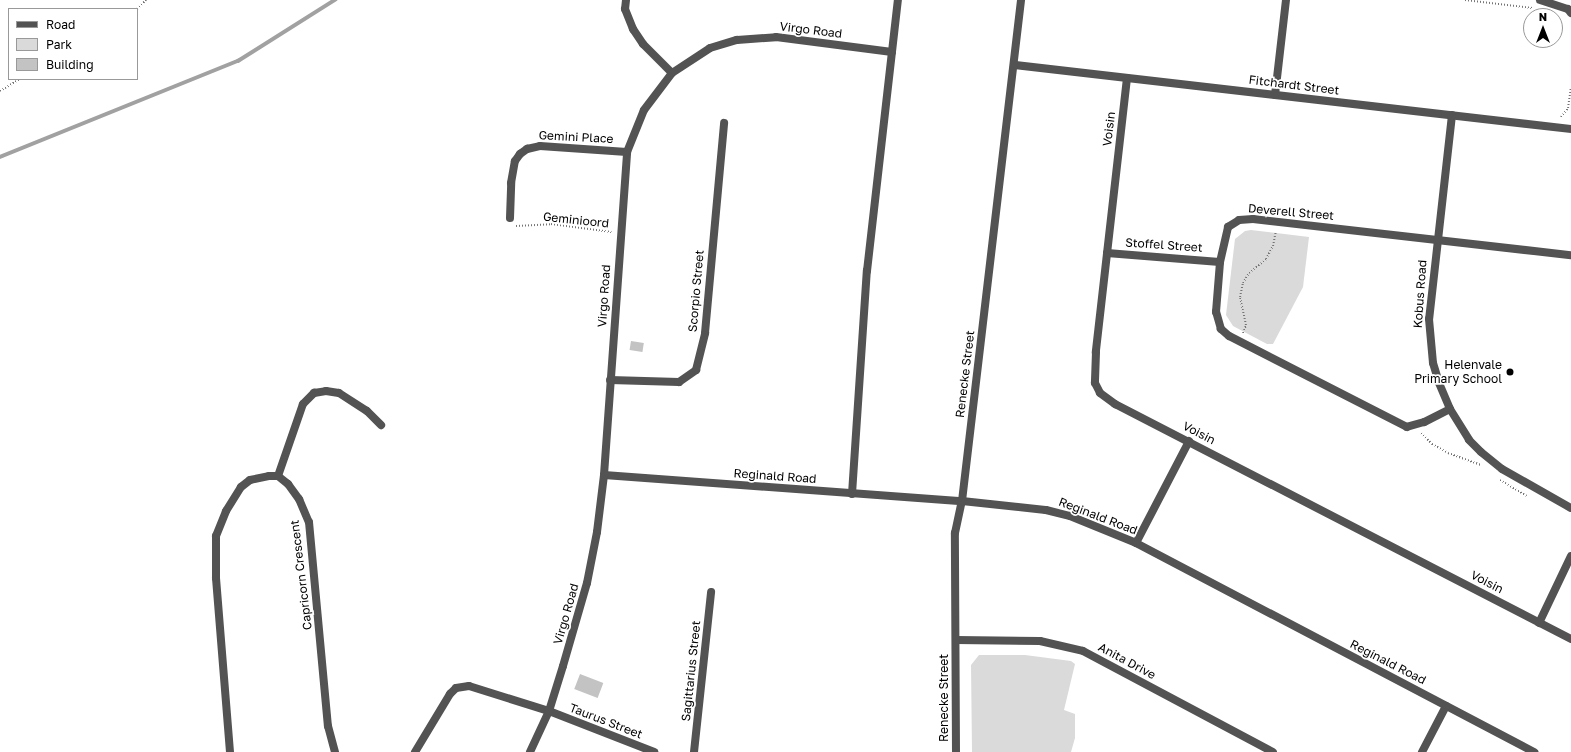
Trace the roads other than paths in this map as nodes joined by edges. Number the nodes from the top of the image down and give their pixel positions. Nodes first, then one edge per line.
1 (626, 0) edge
2 (898, 0) edge
3 (1021, 0) edge
4 (1286, 0) edge
5 (1539, 4) edge
6 (1571, 12) edge
7 (892, 52) junction
8 (1015, 65) junction
9 (672, 73) junction
10 (1127, 78) junction
11 (1275, 95) junction
12 (1452, 115) junction
13 (724, 123) dead end
14 (1571, 129) edge
15 (627, 152) junction
16 (510, 218) road end
17 (1437, 240) junction
18 (1107, 253) junction
19 (1571, 255) edge
20 (1220, 262) junction
21 (610, 380) junction
22 (1450, 409) junction
23 (381, 425) dead end
24 (1189, 441) junction
25 (604, 475) junction
26 (278, 476) junction
27 (852, 494) junction
28 (962, 501) junction
29 (1571, 508) edge
30 (1136, 543) junction
31 (1571, 556) edge
32 (711, 592) dead end
33 (1539, 623) junction
34 (1571, 639) edge
35 (956, 640) junction
36 (1446, 706) junction
37 (549, 712) junction
38 (631, 748) edge
39 (230, 752) edge
40 (335, 752) edge
41 (415, 752) edge
42 (530, 752) edge
43 (654, 752) edge
44 (694, 752) edge
45 (956, 752) edge
46 (1274, 752) edge
47 (1422, 752) edge
48 (1534, 752) edge

1 - 9 street
2 - 7 street
3 - 8 street, Renecke Street
4 - 11 street
5 - 6 street
7 - 9 street, Virgo Road
7 - 27 street
8 - 10 street, Fitchardt Street
8 - 28 street, Renecke Street
9 - 15 street, Virgo Road
10 - 11 street, Fitchardt Street
10 - 18 street, Voisin
11 - 12 street, Fitchardt Street
12 - 14 street, Fitchardt Street
12 - 17 street, Kobus Road
13 - 21 street, Scorpio Street
15 - 16 street, Gemini Place
15 - 21 street, Virgo Road
17 - 19 street, Deverell Street
17 - 20 street, Deverell Street
17 - 22 street, Kobus Road
18 - 20 street, Stoffel Street
18 - 24 street, Voisin
20 - 22 street, Deverell Street
21 - 25 street, Virgo Road
22 - 29 street, Kobus Road
23 - 26 street
24 - 30 street
24 - 33 street, Voisin
25 - 27 street, Reginald Road
25 - 37 street, Virgo Road
26 - 39 street
26 - 40 street, Capricorn Crescent
27 - 28 street, Reginald Road
28 - 30 street, Reginald Road
28 - 35 street, Renecke Street
30 - 36 street, Reginald Road
31 - 33 street
32 - 44 street, Sagittarius Street
33 - 34 street, Voisin
35 - 45 street, Renecke Street
35 - 46 street, Anita Drive
36 - 47 street
36 - 48 street, Reginald Road
37 - 38 street, Taurus Street
37 - 41 street, Taurus Street
37 - 42 street, Virgo Road
38 - 43 street, Taurus Street

